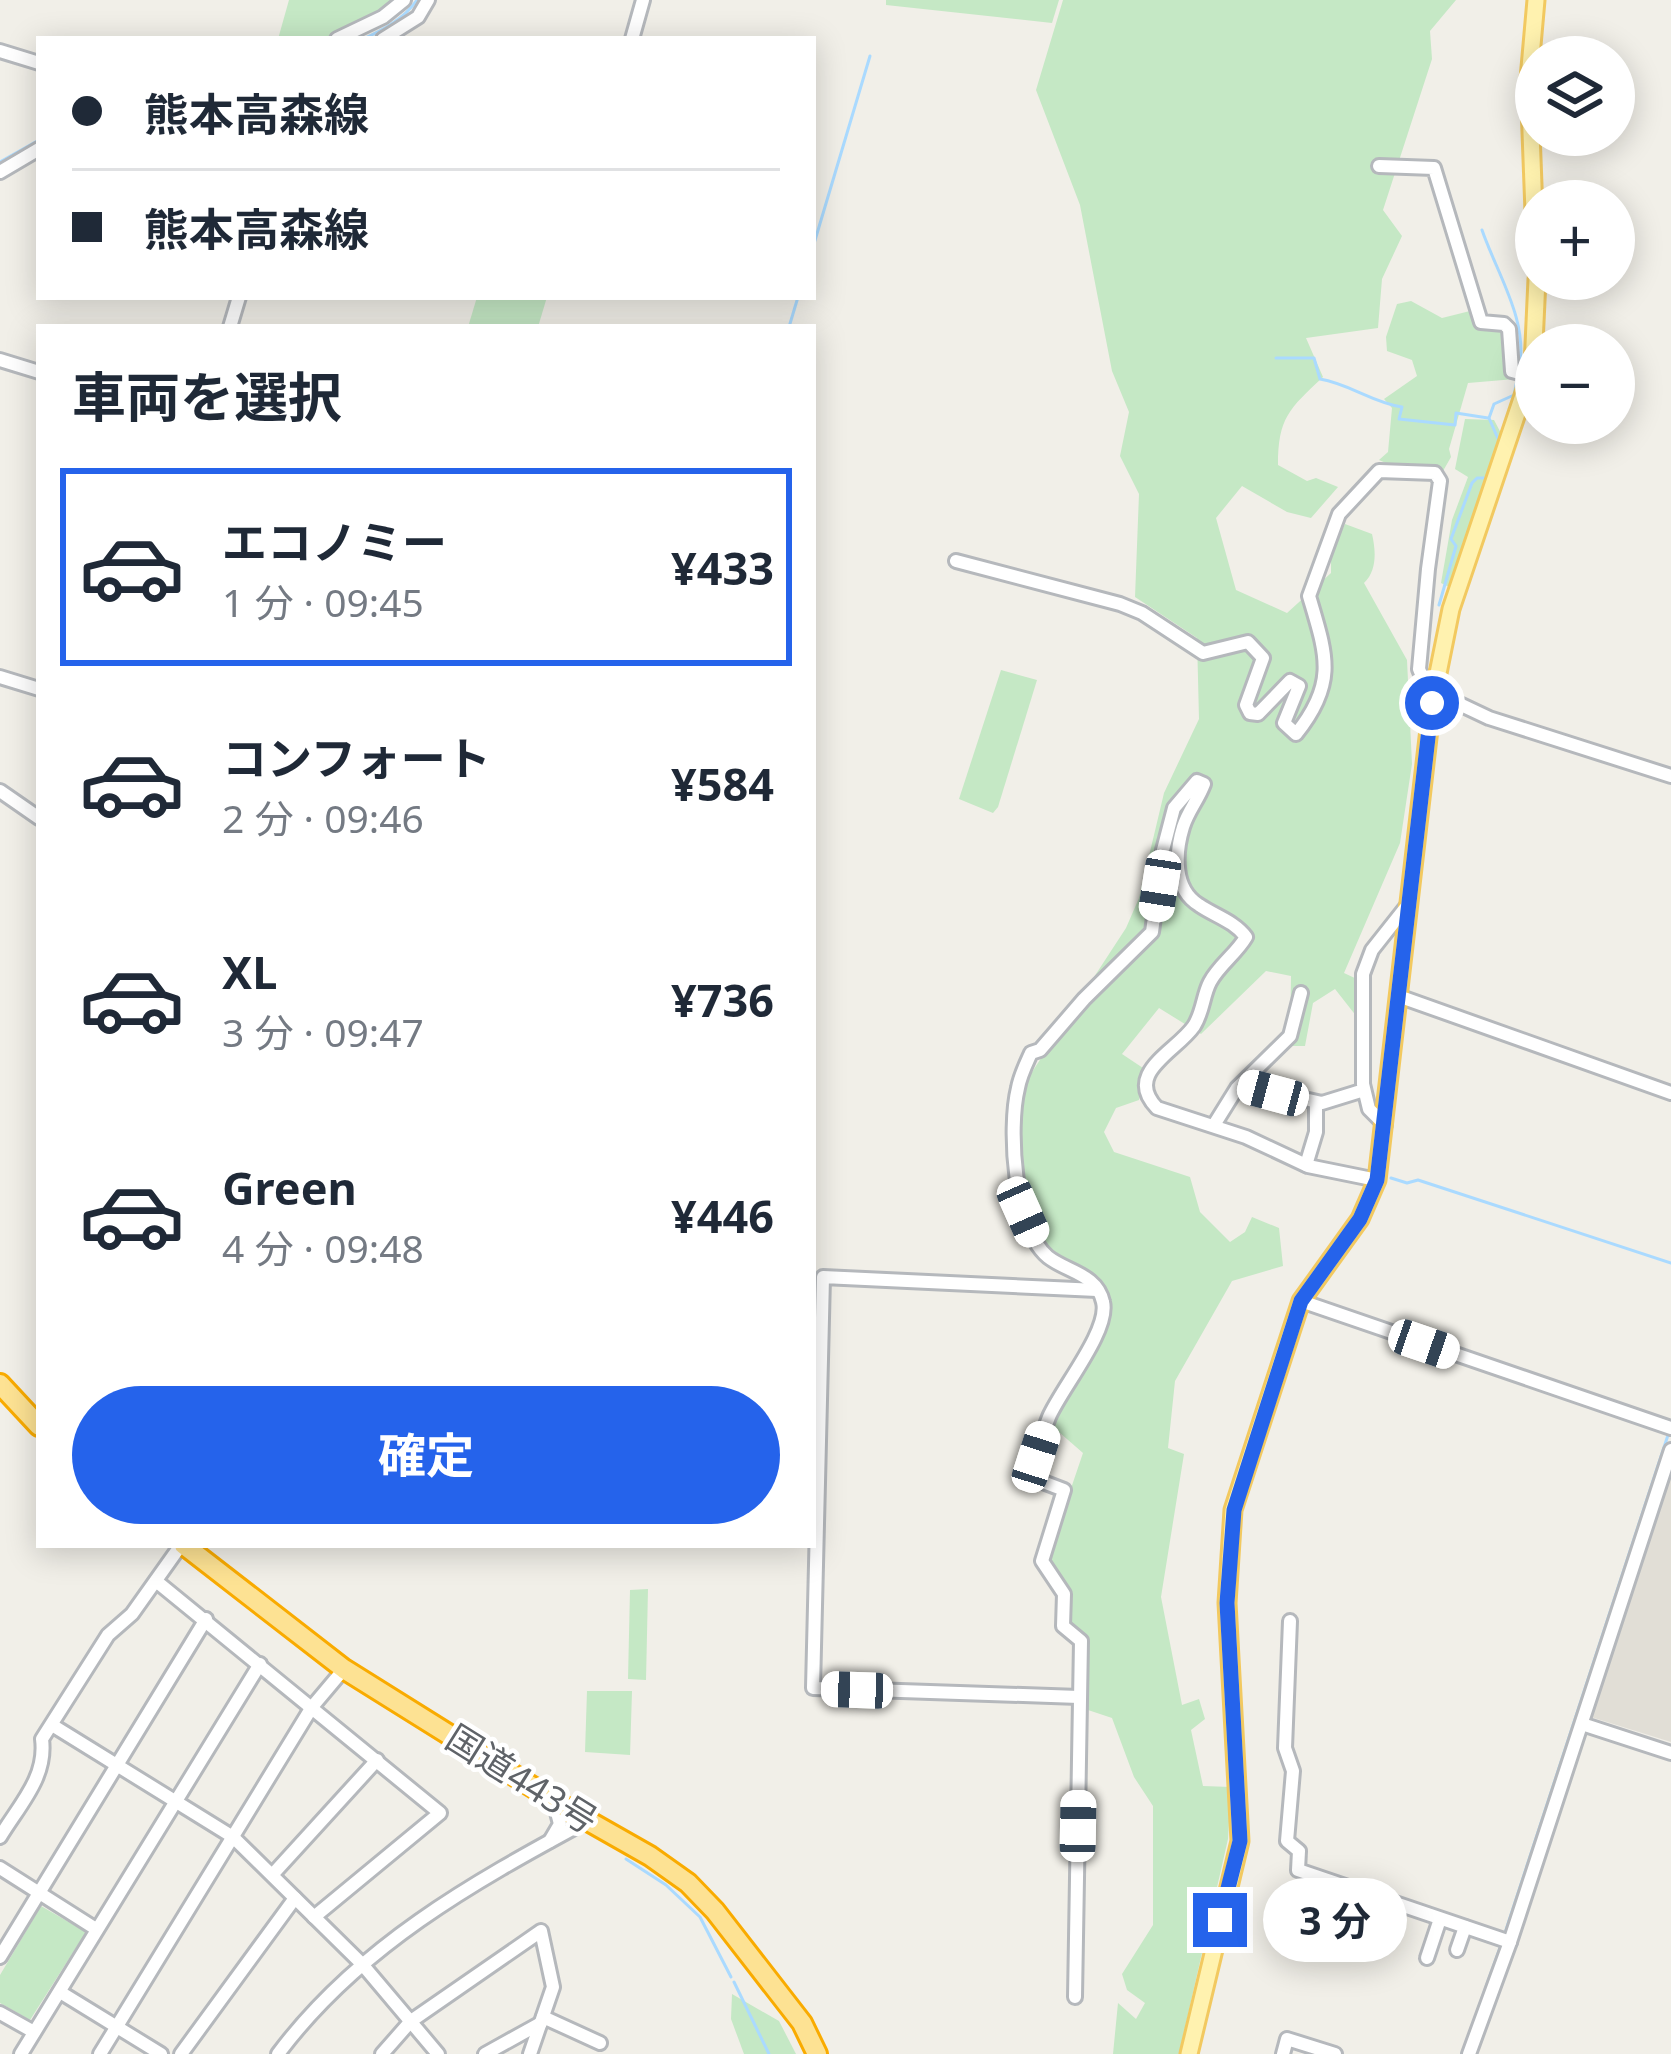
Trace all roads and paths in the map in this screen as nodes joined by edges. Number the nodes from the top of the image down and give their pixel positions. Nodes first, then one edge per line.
1 (404, 0) edge
2 (428, 0) edge
3 (644, 0) edge
4 (1536, 0) edge
5 (343, 36) edge
6 (388, 36) edge
7 (633, 36) edge
8 (0, 51) edge
9 (36, 62) edge
10 (36, 151) edge
11 (1379, 166) dead end
12 (0, 172) edge
13 (1533, 180) edge
14 (0, 360) edge
15 (36, 371) edge
16 (1515, 371) edge
17 (1515, 423) edge
18 (956, 561) dead end
19 (0, 677) edge
20 (36, 688) edge
21 (1433, 698) junction
22 (1671, 776) edge
23 (0, 791) edge
24 (36, 816) edge
25 (1412, 899) junction
26 (1301, 993) dead end
27 (1401, 997) junction
28 (1240, 1084) junction
29 (1364, 1090) junction
30 (1671, 1094) edge
31 (1316, 1103) junction
32 (1214, 1125) junction
33 (1385, 1125) junction
34 (1306, 1165) junction
35 (1377, 1180) junction
36 (1099, 1290) junction
37 (1301, 1301) junction
38 (0, 1384) edge
39 (36, 1423) edge
40 (1671, 1429) edge
41 (1671, 1450) edge
42 (180, 1548) edge
43 (186, 1548) edge
44 (155, 1580) junction
45 (206, 1619) junction
46 (1290, 1621) dead end
47 (260, 1664) junction
48 (344, 1669) junction
49 (1079, 1697) junction
50 (312, 1707) junction
51 (1582, 1724) junction
52 (52, 1725) junction
53 (1671, 1753) edge
54 (377, 1760) junction
55 (116, 1766) junction
56 (176, 1800) junction
57 (554, 1801) junction
58 (587, 1821) junction
59 (0, 1837) edge
60 (233, 1838) junction
61 (550, 1841) junction
62 (0, 1868) edge
63 (273, 1874) junction
64 (40, 1892) junction
65 (296, 1898) junction
66 (314, 1917) junction
67 (1440, 1919) junction
68 (1465, 1927) junction
69 (96, 1929) junction
70 (1510, 1942) junction
71 (1457, 1950) dead end
72 (0, 1955) edge
73 (1427, 1958) dead end
74 (362, 1964) junction
75 (60, 1992) junction
76 (1075, 1997) dead end
77 (0, 2013) edge
78 (542, 2020) junction
79 (411, 2021) junction
80 (117, 2026) junction
81 (34, 2032) junction
82 (600, 2043) dead end
83 (21, 2054) edge
84 (100, 2054) edge
85 (161, 2054) edge
86 (181, 2054) edge
87 (278, 2054) edge
88 (382, 2054) edge
89 (438, 2054) edge
90 (485, 2054) edge
91 (530, 2054) edge
92 (817, 2054) edge
93 (1189, 2054) edge
94 (1283, 2054) edge
95 (1335, 2054) edge
96 (1469, 2054) edge

1 - 5 street
2 - 6 street
3 - 7 street
4 - 13 main road
8 - 9 street
10 - 12 street
11 - 16 street
14 - 15 street
17 - 21 main road
18 - 21 street
19 - 20 street
21 - 22 street
21 - 25 main road
23 - 24 street
25 - 27 main road
25 - 29 street
26 - 28 street
27 - 30 street
27 - 33 main road
28 - 31 street
28 - 32 street
29 - 31 street
29 - 33 street
31 - 34 street
32 - 34 street
32 - 36 street
33 - 35 main road
34 - 35 street
35 - 37 main road
36 - 49 street
36 - 49 street
37 - 40 street
37 - 93 main road
38 - 39 highway
41 - 51 street
42 - 44 street
43 - 48 highway, 国道443号
44 - 45 street
44 - 52 street
45 - 47 street
45 - 55 street
46 - 67 street
47 - 50 street
47 - 56 street
48 - 50 street
48 - 57 highway, 国道443号
49 - 76 street
50 - 54 street
50 - 60 street
51 - 53 street
51 - 70 street
52 - 55 street
52 - 59 street
54 - 63 street
54 - 66 street
55 - 56 street
55 - 64 street
56 - 60 street
56 - 69 street
57 - 58 highway, 国道443号
57 - 61 street
58 - 61 street
58 - 92 highway, 国道443号
60 - 63 street
60 - 80 street
61 - 74 street
62 - 64 street
63 - 65 street
64 - 69 street
64 - 72 street
65 - 66 street
65 - 86 street
66 - 74 street
67 - 68 street
67 - 73 street
68 - 70 street
68 - 71 street
69 - 75 street
70 - 96 street
74 - 79 street
74 - 87 street
75 - 80 street
75 - 81 street
77 - 81 street
78 - 79 street
78 - 82 street
78 - 90 street
78 - 91 street
79 - 88 street
79 - 89 street
80 - 84 street
80 - 85 street
81 - 83 street
94 - 95 street

